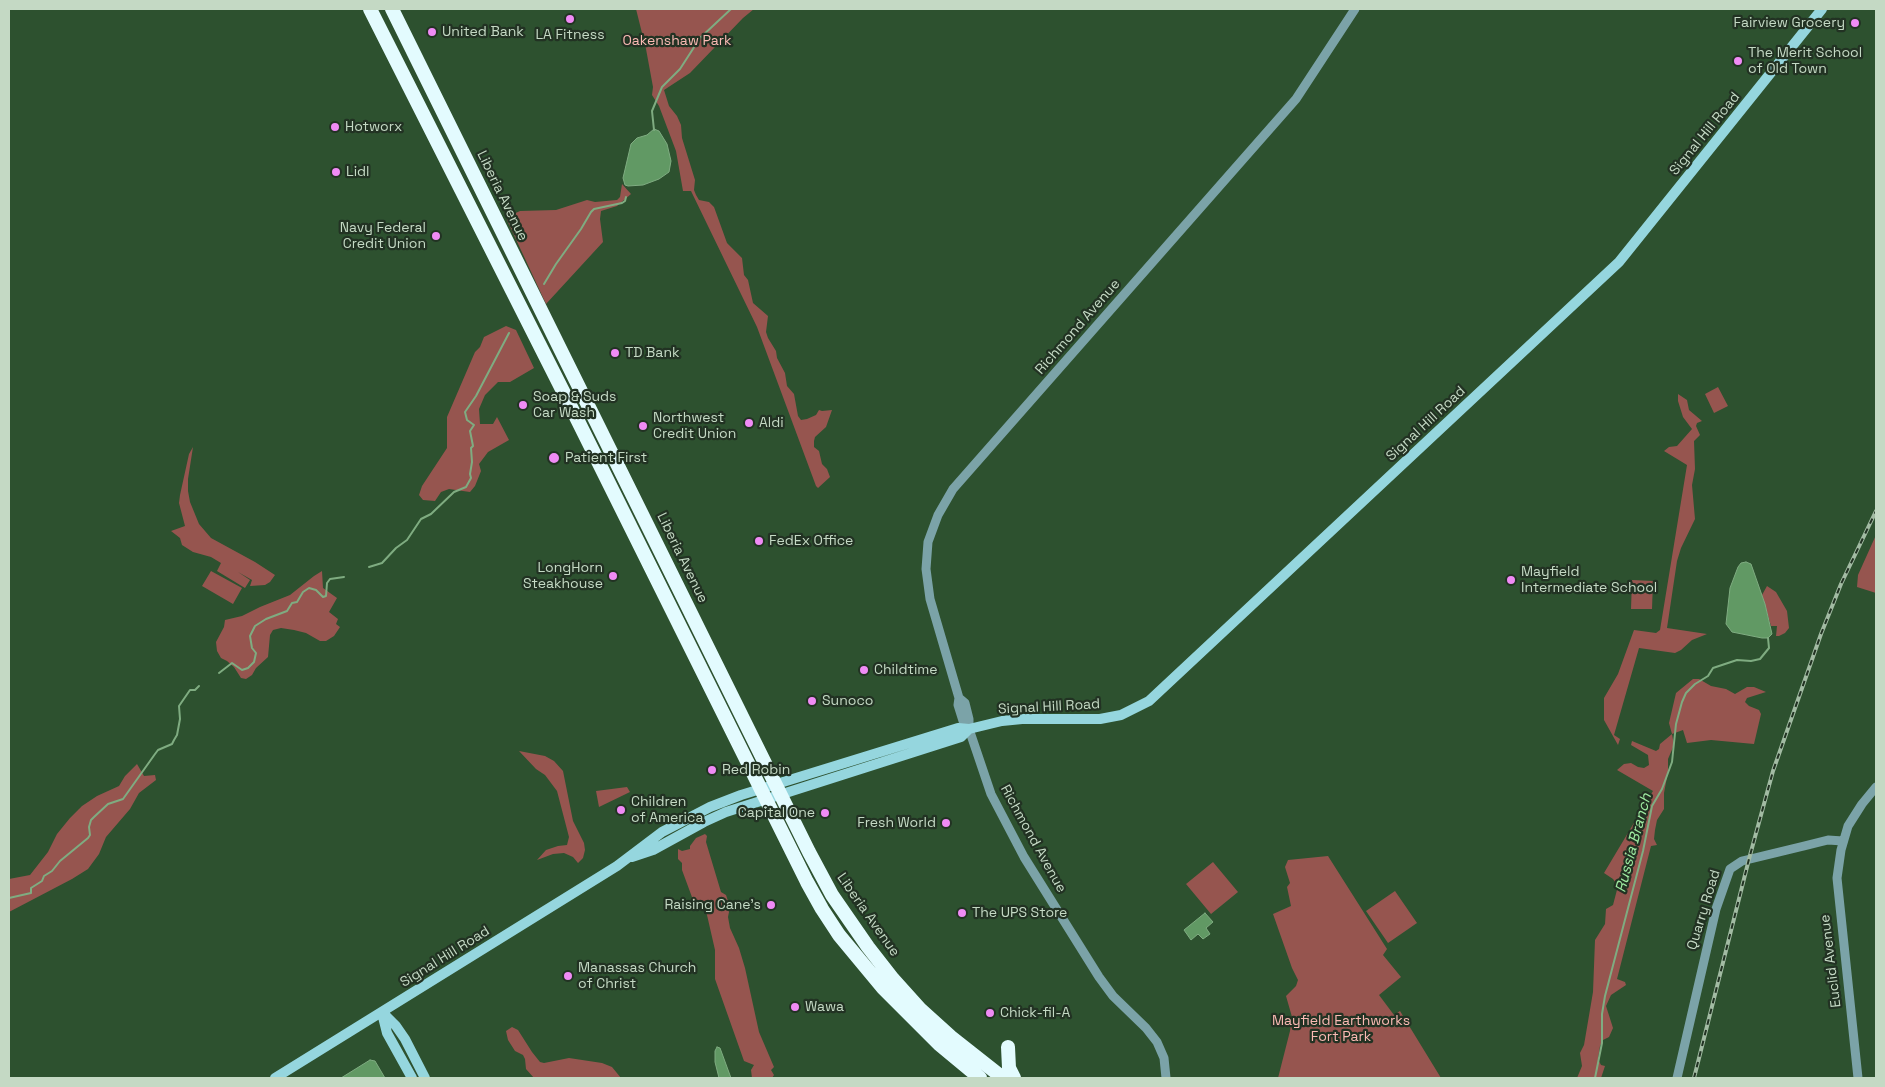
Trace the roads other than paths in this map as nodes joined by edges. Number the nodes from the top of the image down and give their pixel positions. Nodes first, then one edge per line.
1 (370, 9) edge
2 (392, 9) edge
3 (1355, 9) edge
4 (1822, 9) edge
5 (968, 730) junction
6 (904, 746) junction
7 (869, 767) junction
8 (1876, 786) edge
9 (778, 790) junction
10 (763, 794) junction
11 (1843, 841) junction
12 (382, 1012) junction
13 (1008, 1047) dead end
14 (275, 1078) edge
15 (412, 1078) edge
16 (425, 1078) edge
17 (980, 1078) edge
18 (1004, 1078) edge
19 (1014, 1078) edge
20 (1166, 1078) edge
21 (1677, 1078) edge
22 (1858, 1078) edge

1 - 10 highway
2 - 9 highway, Liberia Avenue
3 - 5 street, Richmond Avenue
4 - 5 main road, Signal Hill Road
5 - 6 main road, Signal Hill Road
5 - 7 main road, Signal Hill Road
5 - 20 street, Richmond Avenue
6 - 7 main road
6 - 9 main road, Signal Hill Road
7 - 9 main road, Signal Hill Road
8 - 11 street
9 - 10 main road, Signal Hill Road
9 - 18 highway, Liberia Avenue
10 - 12 main road, Signal Hill Road
10 - 17 highway
11 - 21 street, Quarry Road
11 - 22 street, Euclid Avenue
12 - 14 main road, Signal Hill Road
12 - 15 main road
12 - 16 main road
13 - 19 highway

